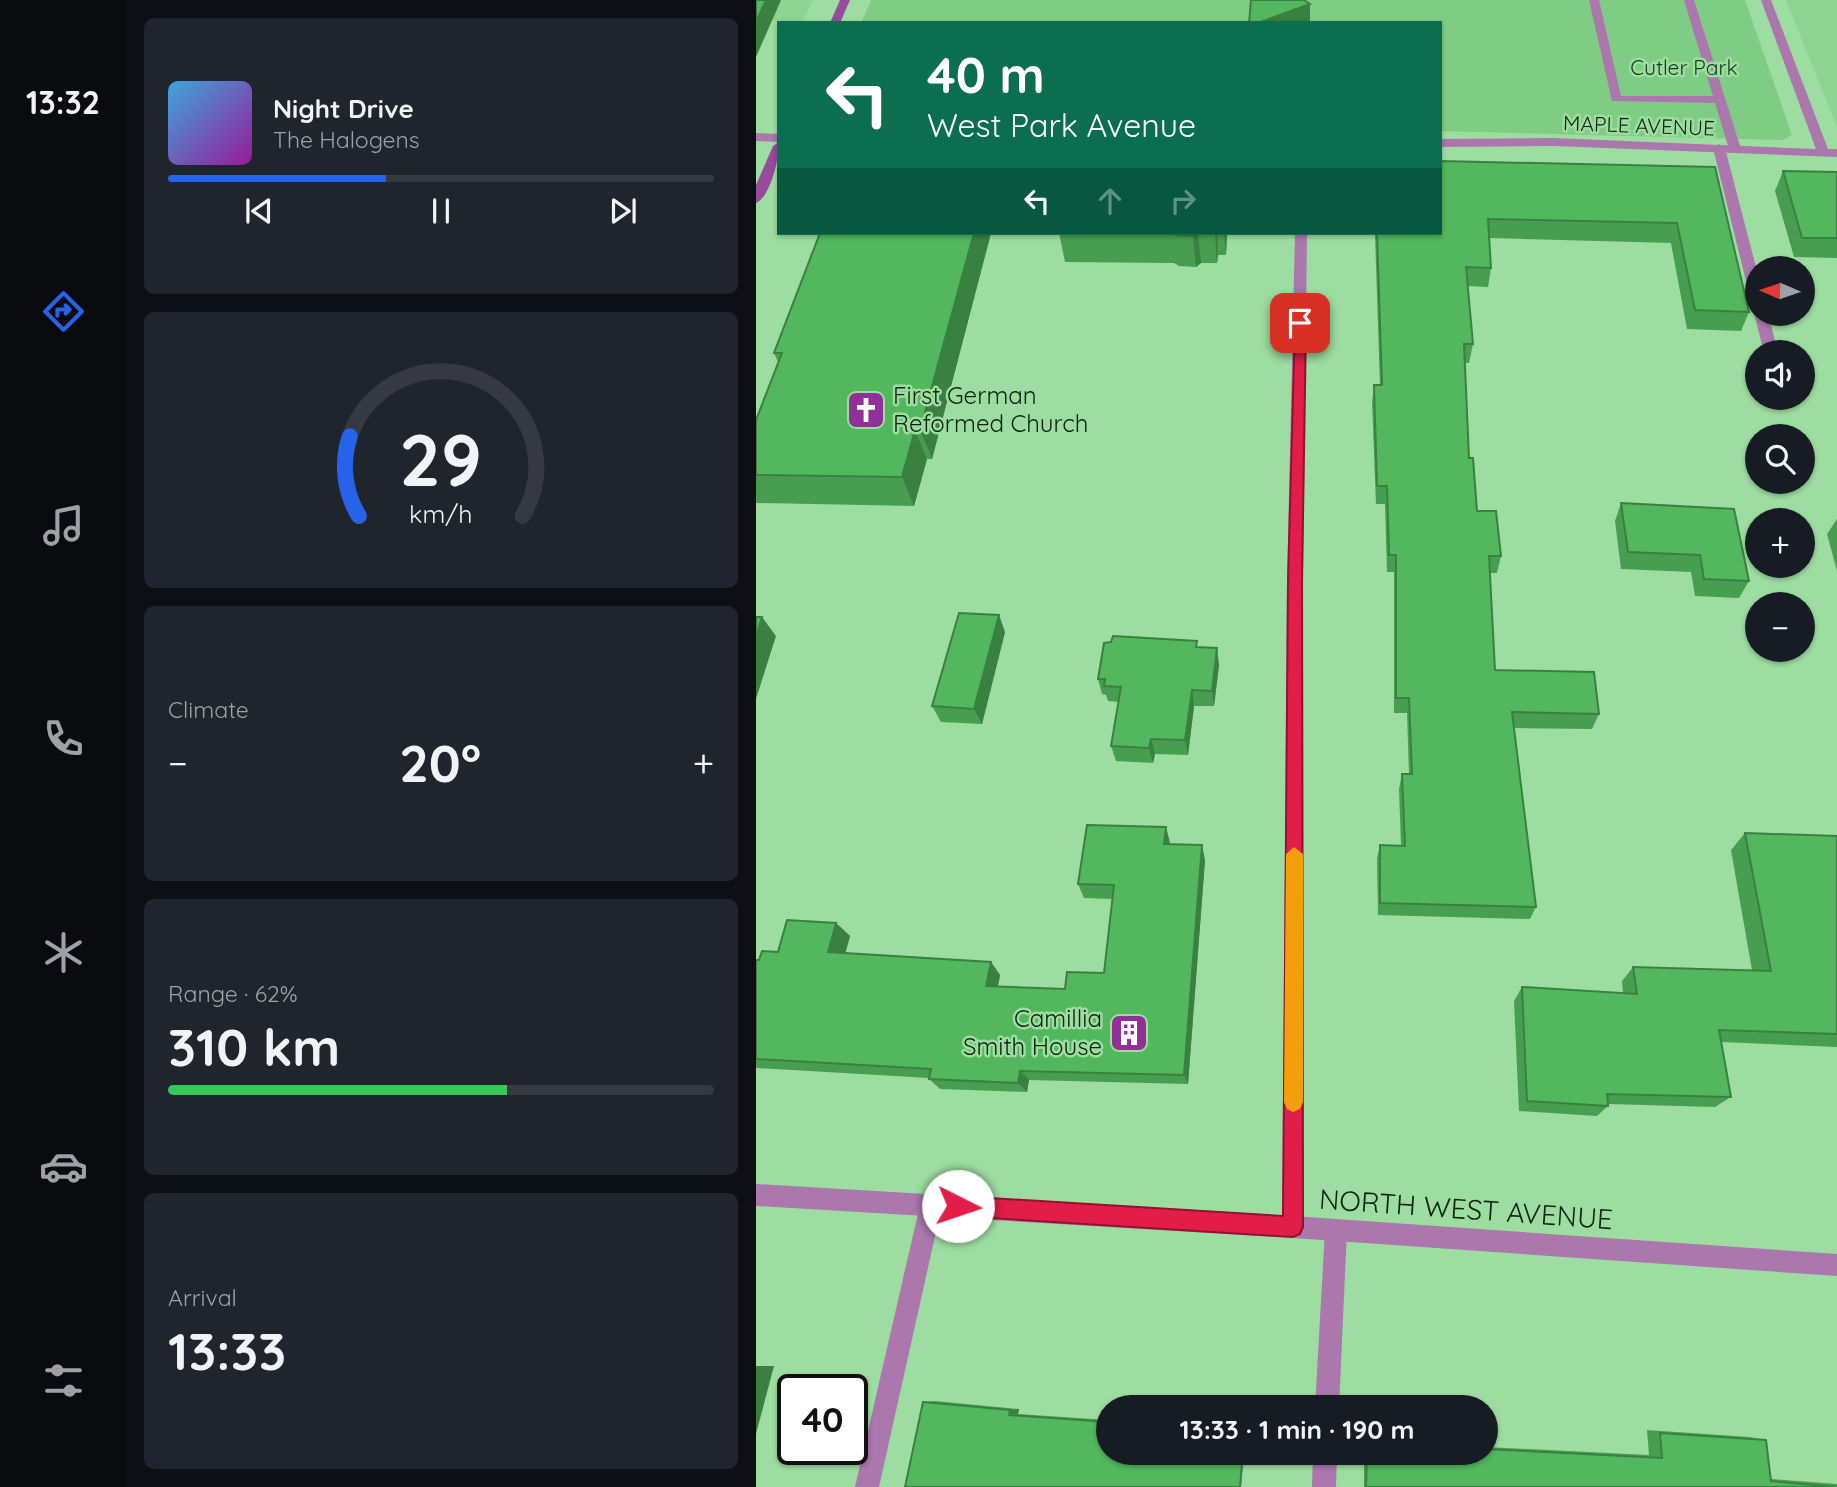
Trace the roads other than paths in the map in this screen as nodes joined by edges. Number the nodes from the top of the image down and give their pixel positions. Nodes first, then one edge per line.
1 (845, 0) edge
2 (1594, 0) edge
3 (1689, 0) edge
4 (1766, 0) edge
5 (836, 21) edge
6 (1721, 100) junction
7 (756, 137) edge
8 (777, 138) edge
9 (1442, 142) edge
10 (1719, 148) junction
11 (1735, 149) junction
12 (777, 151) edge
13 (1823, 152) junction
14 (1837, 153) edge
15 (756, 199) edge
16 (1301, 235) edge
17 (1746, 256) edge
18 (756, 1195) edge
19 (931, 1205) junction
20 (1293, 1227) junction
21 (1336, 1230) junction
22 (1837, 1265) edge
23 (1328, 1395) edge
24 (1325, 1465) edge
25 (867, 1487) edge
26 (1324, 1487) edge

1 - 5 main road
2 - 6 street
3 - 6 street
4 - 13 street
6 - 11 street
7 - 8 street
9 - 10 street, MAPLE AVENUE
10 - 11 street, MAPLE AVENUE
10 - 17 street
11 - 13 street, MAPLE AVENUE
12 - 15 main road
13 - 14 street, MAPLE AVENUE
16 - 20 street
18 - 19 street, NORTH WEST AVENUE
19 - 20 street, NORTH WEST AVENUE
19 - 25 street
20 - 21 street, NORTH WEST AVENUE
21 - 22 street, NORTH WEST AVENUE
21 - 23 street
24 - 26 street

